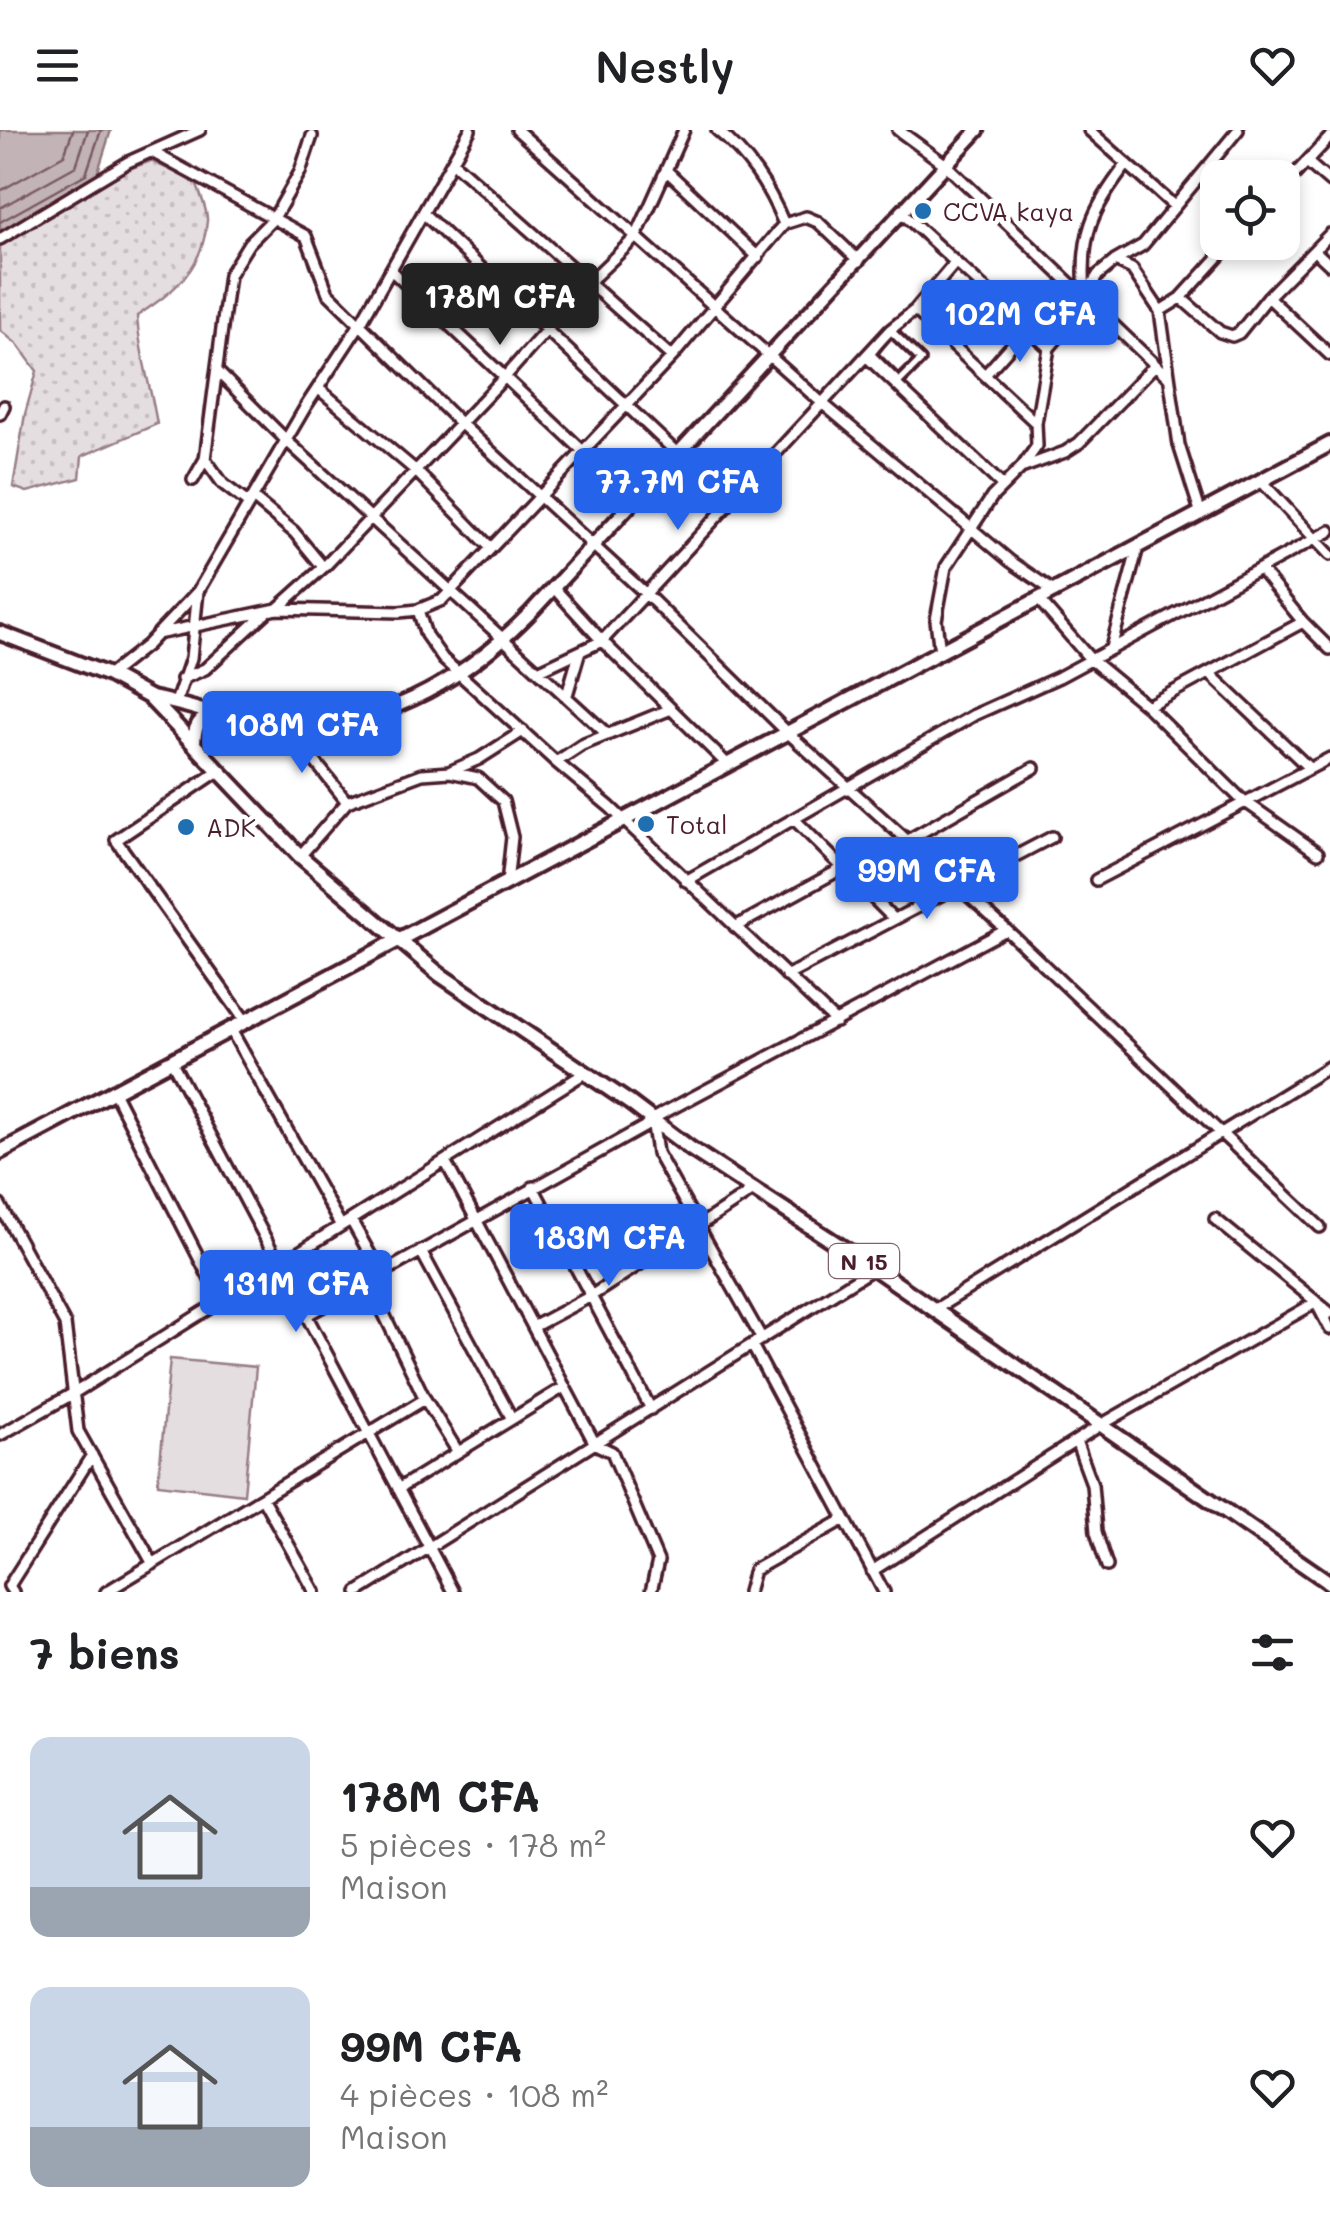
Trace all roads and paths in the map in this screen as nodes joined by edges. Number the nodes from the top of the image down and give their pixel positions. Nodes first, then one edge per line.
1 (200, 130) edge
2 (470, 130) edge
3 (517, 130) edge
4 (684, 130) edge
5 (716, 130) edge
6 (898, 130) edge
7 (978, 130) edge
8 (1090, 130) edge
9 (1238, 130) edge
10 (312, 136) dead end
11 (1330, 138) edge
12 (152, 152) junction
13 (453, 162) junction
14 (1307, 162) junction
15 (1127, 164) junction
16 (946, 166) junction
17 (1300, 169) edge
18 (667, 171) junction
19 (1330, 182) edge
20 (1173, 205) junction
21 (424, 214) junction
22 (903, 214) junction
23 (274, 218) junction
24 (784, 224) junction
25 (1330, 234) edge
26 (636, 237) junction
27 (0, 239) edge
28 (1315, 251) junction
29 (758, 256) junction
30 (859, 260) junction
31 (1115, 260) junction
32 (1215, 260) edge
33 (955, 263) junction
34 (1330, 265) edge
35 (391, 270) junction
36 (590, 282) junction
37 (1085, 296) junction
38 (1268, 297) junction
39 (1180, 298) junction
40 (716, 308) junction
41 (915, 310) junction
42 (1160, 312) junction
43 (360, 324) junction
44 (1026, 328) junction
45 (546, 330) junction
46 (890, 330) junction
47 (1048, 348) junction
48 (1330, 355) edge
49 (866, 356) junction
50 (672, 357) junction
51 (770, 357) junction
52 (1155, 365) junction
53 (217, 371) junction
54 (984, 375) junction
55 (504, 378) junction
56 (1168, 378) junction
57 (320, 389) junction
58 (822, 403) junction
59 (627, 406) junction
60 (459, 422) junction
61 (1036, 424) junction
62 (288, 442) junction
63 (1330, 444) edge
64 (584, 452) junction
65 (678, 454) junction
66 (205, 460) junction
67 (1022, 468) junction
68 (415, 470) junction
69 (193, 480) dead end
70 (1262, 482) junction
71 (1002, 485) junction
72 (540, 498) junction
73 (251, 501) junction
74 (733, 501) junction
75 (1201, 514) junction
76 (371, 516) junction
77 (970, 528) junction
78 (1330, 531) edge
79 (1314, 539) junction
80 (593, 545) junction
81 (1138, 547) junction
82 (491, 548) junction
83 (1330, 554) edge
84 (323, 567) junction
85 (1260, 568) junction
86 (553, 588) junction
87 (198, 591) junction
88 (1055, 592) junction
89 (451, 594) junction
90 (647, 596) junction
91 (1039, 600) junction
92 (273, 610) junction
93 (418, 610) junction
94 (1303, 622) junction
95 (196, 626) junction
96 (0, 633) edge
97 (157, 634) junction
98 (503, 640) junction
99 (602, 642) junction
100 (1111, 648) junction
101 (1330, 649) edge
102 (940, 652) junction
103 (579, 654) junction
104 (1090, 660) junction
105 (538, 671) junction
106 (460, 674) junction
107 (1210, 674) junction
108 (109, 676) junction
109 (182, 679) junction
110 (567, 696) junction
111 (150, 697) junction
112 (176, 702) junction
113 (1147, 706) junction
114 (671, 710) junction
115 (222, 716) junction
116 (287, 726) junction
117 (522, 731) junction
118 (788, 732) junction
119 (608, 734) junction
120 (194, 742) junction
121 (1330, 758) edge
122 (480, 760) junction
123 (556, 762) junction
124 (728, 765) junction
125 (1034, 768) dead end
126 (1309, 768) junction
127 (220, 770) junction
128 (450, 772) junction
129 (478, 778) junction
130 (851, 786) junction
131 (347, 802) junction
132 (1245, 802) junction
133 (794, 819) junction
134 (623, 821) junction
135 (1052, 836) dead end
136 (908, 840) junction
137 (1318, 853) dead end
138 (300, 856) junction
139 (843, 868) junction
140 (1096, 880) dead end
141 (686, 881) junction
142 (506, 884) junction
143 (956, 885) junction
144 (893, 918) junction
145 (735, 927) junction
146 (1006, 930) junction
147 (398, 940) junction
148 (786, 976) junction
149 (246, 1022) junction
150 (836, 1022) junction
151 (231, 1030) junction
152 (172, 1060) junction
153 (1330, 1066) edge
154 (586, 1074) junction
155 (113, 1090) junction
156 (652, 1119) junction
157 (1222, 1134) junction
158 (0, 1152) edge
159 (445, 1161) junction
160 (533, 1187) junction
161 (755, 1189) junction
162 (0, 1205) edge
163 (476, 1218) junction
164 (1215, 1219) dead end
165 (346, 1223) junction
166 (698, 1226) junction
167 (1320, 1227) dead end
168 (421, 1251) junction
169 (280, 1264) junction
170 (874, 1268) junction
171 (381, 1274) junction
172 (368, 1281) junction
173 (591, 1296) junction
174 (221, 1300) junction
175 (1317, 1304) junction
176 (934, 1310) junction
177 (1330, 1313) edge
178 (307, 1315) junction
179 (533, 1328) junction
180 (1330, 1330) edge
181 (762, 1338) junction
182 (752, 1345) junction
183 (564, 1387) junction
184 (74, 1393) junction
185 (425, 1399) junction
186 (650, 1409) junction
187 (512, 1419) junction
188 (1100, 1426) junction
189 (0, 1435) edge
190 (370, 1435) junction
191 (1076, 1441) junction
192 (595, 1444) junction
193 (458, 1452) junction
194 (92, 1455) junction
195 (398, 1489) junction
196 (262, 1499) junction
197 (844, 1519) junction
198 (430, 1548) junction
199 (153, 1564) junction
200 (1107, 1566) dead end
201 (872, 1571) junction
202 (1330, 1583) edge
203 (13, 1592) edge
204 (106, 1592) edge
205 (315, 1592) edge
206 (358, 1592) edge
207 (454, 1592) edge
208 (650, 1592) edge
209 (748, 1592) edge
210 (884, 1592) edge

1 - 12 street
2 - 13 street
3 - 26 street
4 - 18 street
5 - 24 street
6 - 16 street
7 - 16 main road
8 - 15 street
9 - 20 street
10 - 23 street
11 - 14 street
12 - 23 street
12 - 27 street
13 - 21 street
13 - 36 street
14 - 17 street
14 - 19 street
15 - 20 street
15 - 37 street
16 - 22 main road
16 - 37 street
18 - 26 street
18 - 29 street
20 - 31 street
21 - 35 street
21 - 45 street
22 - 30 main road
22 - 33 street
23 - 43 street
23 - 53 street
24 - 29 street
24 - 30 street
25 - 28 street
26 - 36 street
26 - 40 street
28 - 34 street
28 - 38 street
29 - 40 street
30 - 51 main road
31 - 37 street
31 - 42 street
32 - 39 street
33 - 41 street
33 - 44 street
35 - 43 street
35 - 55 street
36 - 45 street
36 - 50 street
37 - 47 street
37 - 52 street
38 - 39 street
38 - 48 street
39 - 42 street
40 - 50 street
40 - 51 street
41 - 46 street
41 - 54 street
42 - 56 street
43 - 57 street
43 - 60 street
44 - 47 street
44 - 54 street
45 - 55 street
45 - 59 street
46 - 46 street
46 - 49 street
47 - 61 street
49 - 58 street
49 - 71 street
50 - 59 street
51 - 58 street
51 - 65 main road
52 - 56 street
52 - 67 street
53 - 62 street
53 - 66 street
54 - 61 street
55 - 60 street
55 - 64 street
56 - 75 street
57 - 62 street
57 - 68 street
58 - 74 street
58 - 77 street
59 - 64 street
59 - 65 street
60 - 68 street
60 - 72 street
61 - 67 street
62 - 73 street
62 - 76 street
63 - 70 main road
64 - 72 street
65 - 74 street
65 - 80 main road
66 - 69 street
66 - 73 street
67 - 71 street
68 - 76 street
68 - 82 street
70 - 75 main road
70 - 79 street
71 - 77 street
72 - 80 street
72 - 82 street
73 - 84 street
73 - 87 street
74 - 90 street
75 - 81 main road
76 - 84 street
76 - 89 street
77 - 88 street
77 - 102 street
78 - 79 street
79 - 83 street
79 - 85 street
80 - 86 main road
80 - 90 street
81 - 88 main road
81 - 100 street
82 - 89 street
84 - 92 street
85 - 94 street
85 - 100 street
86 - 98 main road
86 - 99 street
87 - 95 street
87 - 97 street
88 - 91 main road
89 - 93 street
89 - 98 street
90 - 99 street
90 - 118 street
91 - 102 main road
91 - 104 street
92 - 93 street
92 - 95 street
92 - 109 street
93 - 106 street
94 - 101 street
94 - 107 street
95 - 97 street
95 - 109 street
96 - 108 main road, N 15
97 - 108 street
98 - 105 street
98 - 106 main road
99 - 103 street
99 - 114 street
100 - 104 street
102 - 118 main road
103 - 105 street
103 - 110 street
104 - 113 street
104 - 130 street
105 - 110 street
106 - 116 main road
106 - 117 street
107 - 113 street
107 - 126 street
108 - 111 main road, N 15
109 - 112 street
110 - 119 street
111 - 112 main road
111 - 120 main road, N 15
112 - 115 main road
113 - 132 street
114 - 119 street
114 - 124 street
115 - 116 main road
115 - 120 main road
116 - 131 street
117 - 122 street
117 - 123 street
118 - 124 main road
118 - 130 street
119 - 123 street
120 - 127 main road, N 15
121 - 126 street
122 - 128 street
122 - 129 street
123 - 134 street
124 - 134 main road
125 - 136 street
126 - 132 street
127 - 138 main road, N 15
127 - 149 street
128 - 129 street
128 - 131 street
129 - 142 street
130 - 133 street
130 - 136 street
131 - 138 street
132 - 137 street
132 - 140 street
133 - 139 street
133 - 141 street
134 - 141 street
134 - 142 main road
135 - 143 street
136 - 143 street
138 - 147 main road, N 15
139 - 144 street
139 - 145 street
141 - 145 street
142 - 147 main road
143 - 144 street
143 - 146 street
144 - 148 street
145 - 148 street
146 - 150 street
146 - 157 street
147 - 149 main road
147 - 154 main road, N 15
148 - 150 street
149 - 151 main road
150 - 156 street
151 - 152 main road
151 - 165 street
152 - 155 main road
152 - 169 street
153 - 157 street
154 - 156 main road, N 15
154 - 159 street
155 - 158 main road
155 - 174 street
156 - 160 street
156 - 161 main road, N 15
156 - 166 street
157 - 167 street
157 - 176 street
159 - 163 street
159 - 165 street
160 - 163 street
160 - 173 street
161 - 166 street
161 - 170 main road, N 15
162 - 184 street
163 - 168 street
163 - 179 street
164 - 175 street
165 - 169 street
165 - 171 street
166 - 173 street
166 - 181 street
168 - 171 street
168 - 187 street
169 - 174 street
169 - 178 street
170 - 176 main road, N 15
170 - 181 street
171 - 172 street
172 - 178 street
172 - 185 street
173 - 179 street
173 - 186 street
174 - 184 street
175 - 177 street
175 - 180 street
175 - 188 street
176 - 188 main road, N 15
178 - 190 street
179 - 183 street
181 - 182 street
182 - 186 street
182 - 197 street
183 - 187 street
183 - 192 street
184 - 189 street
184 - 194 street
185 - 190 street
185 - 193 street
186 - 192 street
187 - 193 street
188 - 191 street
188 - 202 main road, N 15
190 - 195 street
190 - 196 street
191 - 200 street
191 - 201 street
192 - 198 street
192 - 208 street
193 - 195 street
194 - 199 street
194 - 203 street
195 - 198 street
196 - 199 street
196 - 205 street
197 - 201 street
197 - 209 street
198 - 206 street
198 - 207 street
199 - 204 street
201 - 210 street

